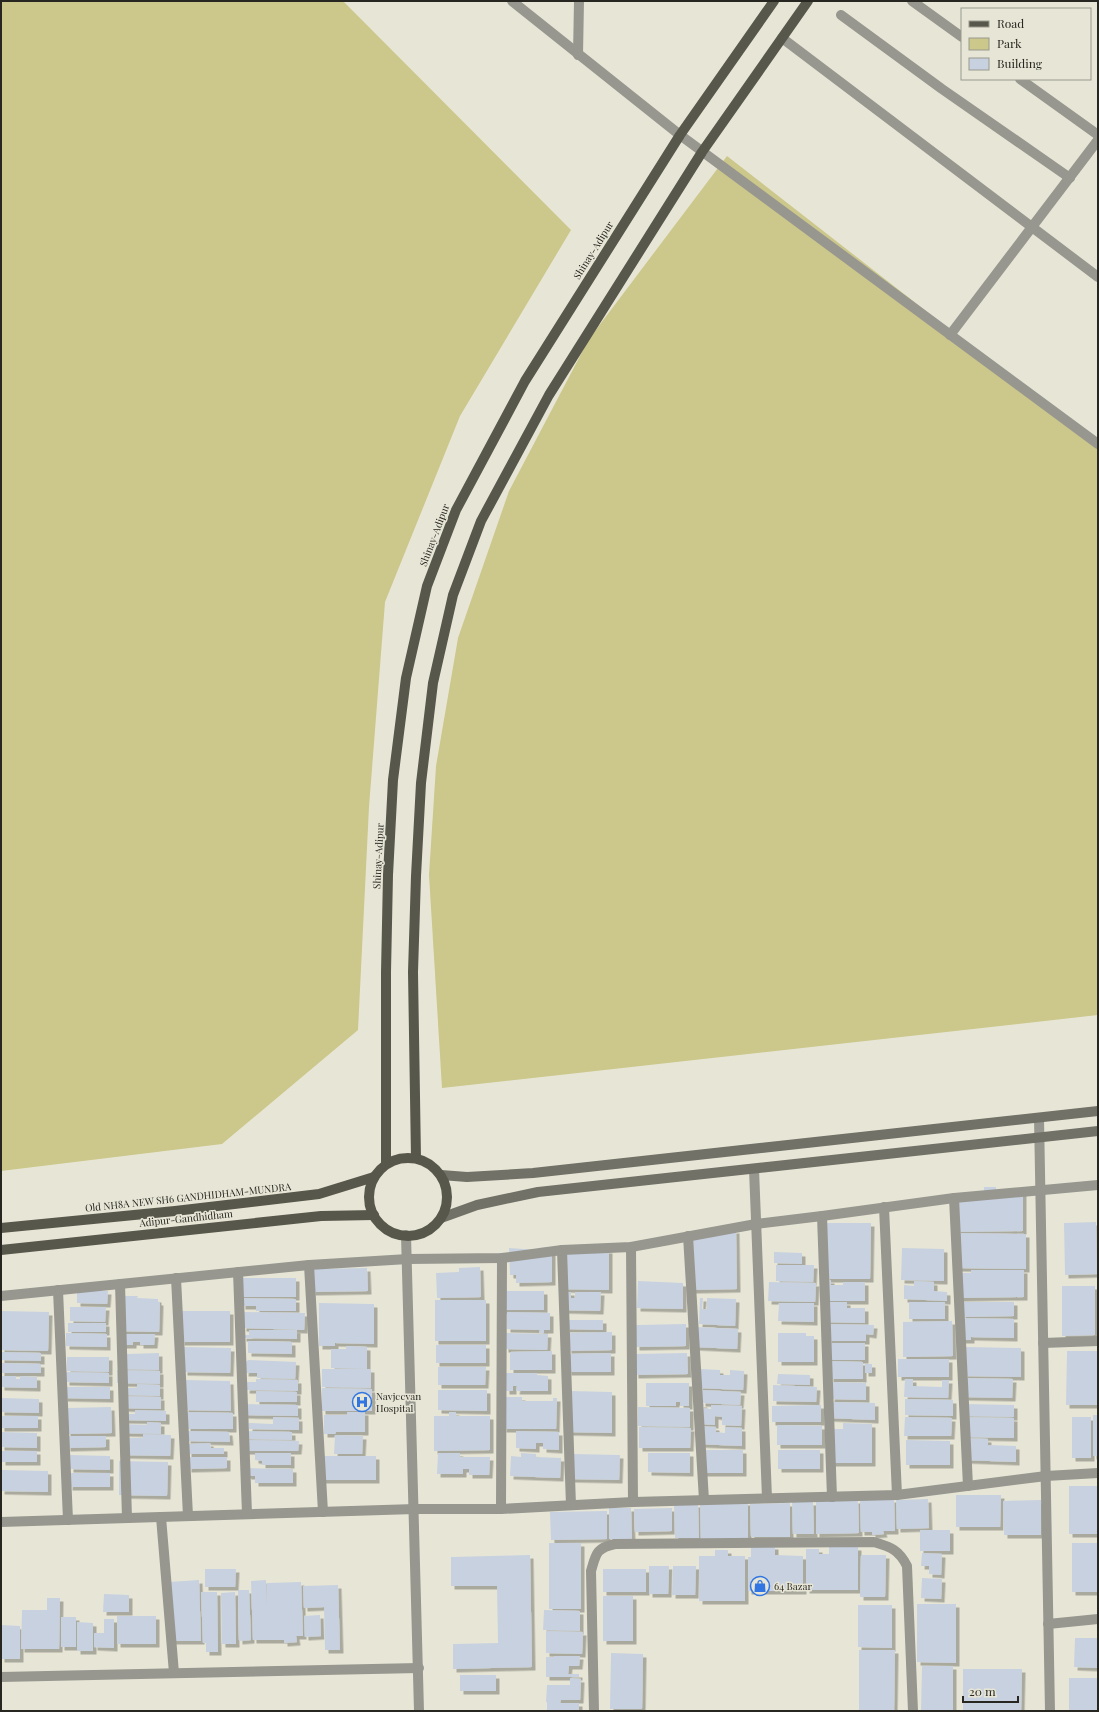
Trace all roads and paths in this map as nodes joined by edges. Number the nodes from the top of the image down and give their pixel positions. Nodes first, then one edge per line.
1 (512, 1) edge
2 (579, 1) edge
3 (774, 1) edge
4 (808, 1) edge
5 (912, 1) edge
6 (841, 15) dead end
7 (961, 36) edge
8 (782, 38) junction
9 (578, 55) junction
10 (1021, 80) edge
11 (680, 135) junction
12 (1098, 135) edge
13 (1098, 140) edge
14 (702, 152) junction
15 (1070, 178) junction
16 (1032, 228) junction
17 (1098, 277) edge
18 (950, 335) junction
19 (1098, 444) edge
20 (1098, 1111) edge
21 (1039, 1118) junction
22 (1098, 1131) edge
23 (1039, 1137) junction
24 (416, 1158) junction
25 (386, 1164) junction
26 (754, 1169) junction
27 (441, 1176) junction
28 (374, 1177) junction
29 (1098, 1185) edge
30 (1040, 1189) junction
31 (954, 1198) junction
32 (884, 1207) junction
33 (374, 1215) junction
34 (822, 1216) junction
35 (441, 1218) junction
36 (756, 1224) junction
37 (1, 1228) edge
38 (406, 1235) junction
39 (688, 1236) junction
40 (631, 1247) junction
41 (1, 1250) edge
42 (562, 1250) junction
43 (502, 1258) junction
44 (408, 1259) junction
45 (309, 1265) junction
46 (238, 1272) junction
47 (176, 1278) junction
48 (120, 1284) junction
49 (58, 1290) junction
50 (1, 1296) edge
51 (1098, 1342) edge
52 (1043, 1343) junction
53 (1098, 1474) edge
54 (1046, 1476) junction
55 (968, 1486) junction
56 (897, 1495) junction
57 (832, 1496) junction
58 (767, 1498) junction
59 (704, 1500) junction
60 (633, 1502) junction
61 (571, 1506) junction
62 (415, 1509) junction
63 (501, 1509) junction
64 (323, 1512) junction
65 (247, 1514) junction
66 (188, 1516) junction
67 (161, 1517) junction
68 (127, 1518) junction
69 (68, 1520) junction
70 (1, 1522) edge
71 (1098, 1619) edge
72 (1048, 1624) junction
73 (418, 1668) junction
74 (174, 1673) junction
75 (1, 1677) edge
76 (420, 1711) edge
77 (594, 1711) edge
78 (913, 1711) edge
79 (1050, 1711) edge

1 - 9 street
2 - 9 street
3 - 11 main road, Shinay-Adipur
4 - 8 main road
5 - 7 street
6 - 15 street
8 - 14 main road
8 - 16 street
9 - 11 street
10 - 12 street
11 - 14 street
11 - 25 main road, Shinay-Adipur
13 - 15 street
14 - 18 street
14 - 24 main road
15 - 16 street
16 - 17 street
16 - 18 street
18 - 19 street
20 - 21 main road
21 - 23 street
21 - 27 main road
22 - 23 main road
23 - 26 main road
23 - 30 street
24 - 25 main road
24 - 27 main road
25 - 28 main road
26 - 35 main road
26 - 36 street
27 - 35 main road
28 - 33 main road
28 - 37 main road, Old NH8A NEW SH6 GANDHIDHAM-MUNDRA
29 - 30 street
30 - 31 street
30 - 52 street
31 - 32 street
31 - 55 street
32 - 34 street
32 - 56 street
33 - 38 main road
33 - 41 main road, Adipur-Gandhidham
34 - 36 street
34 - 57 street
35 - 38 main road
36 - 39 street
36 - 58 street
38 - 44 street
39 - 40 street
39 - 59 street
40 - 42 street
40 - 60 street
42 - 43 street
42 - 61 street
43 - 44 street
43 - 63 street
44 - 45 street
44 - 62 street
45 - 46 street
45 - 64 street
46 - 47 street
46 - 65 street
47 - 48 street
47 - 66 street
48 - 49 street
48 - 68 street
49 - 50 street
49 - 69 street
51 - 52 street
52 - 54 street
53 - 54 street
54 - 55 street
54 - 72 street
55 - 56 street
56 - 57 street
57 - 58 street
58 - 59 street
59 - 60 street
60 - 61 street
61 - 63 street
62 - 63 street
62 - 64 street
62 - 73 street
64 - 65 street
65 - 66 street
66 - 67 street
67 - 68 street
67 - 74 street
68 - 69 street
69 - 70 street
71 - 72 street
72 - 79 street
73 - 74 street
73 - 76 street
74 - 75 street
77 - 78 street

